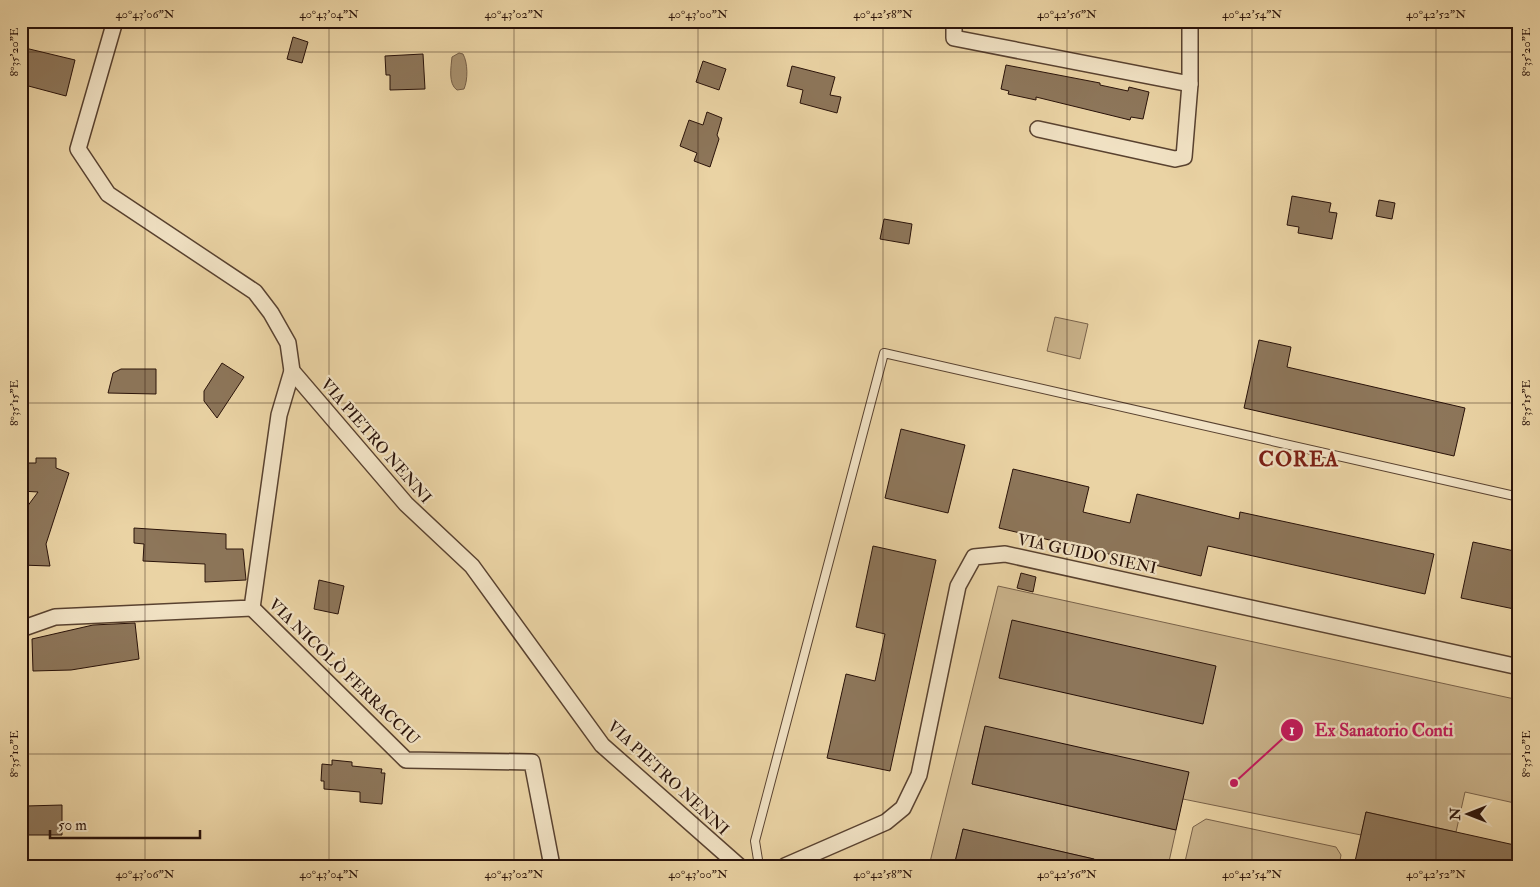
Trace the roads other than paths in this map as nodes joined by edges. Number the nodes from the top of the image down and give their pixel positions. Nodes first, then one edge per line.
1 (114, 21) edge
2 (954, 21) edge
3 (1190, 21) edge
4 (1190, 84) junction
5 (1038, 129) dead end
6 (292, 371) junction
7 (1519, 497) edge
8 (252, 608) junction
9 (21, 630) edge
10 (1519, 667) edge
11 (552, 866) edge
12 (739, 866) edge
13 (759, 866) edge
14 (784, 866) edge

1 - 6 street
2 - 4 street
3 - 4 street
4 - 5 street
6 - 8 street, VIA NICOLÒ FERRACCIU
6 - 12 street, VIA PIETRO NENNI
7 - 13 lane
8 - 9 street, VIA NICOLÒ FERRACCIU
8 - 11 street, VIA NICOLÒ FERRACCIU
10 - 14 street, VIA GUIDO SIENI

